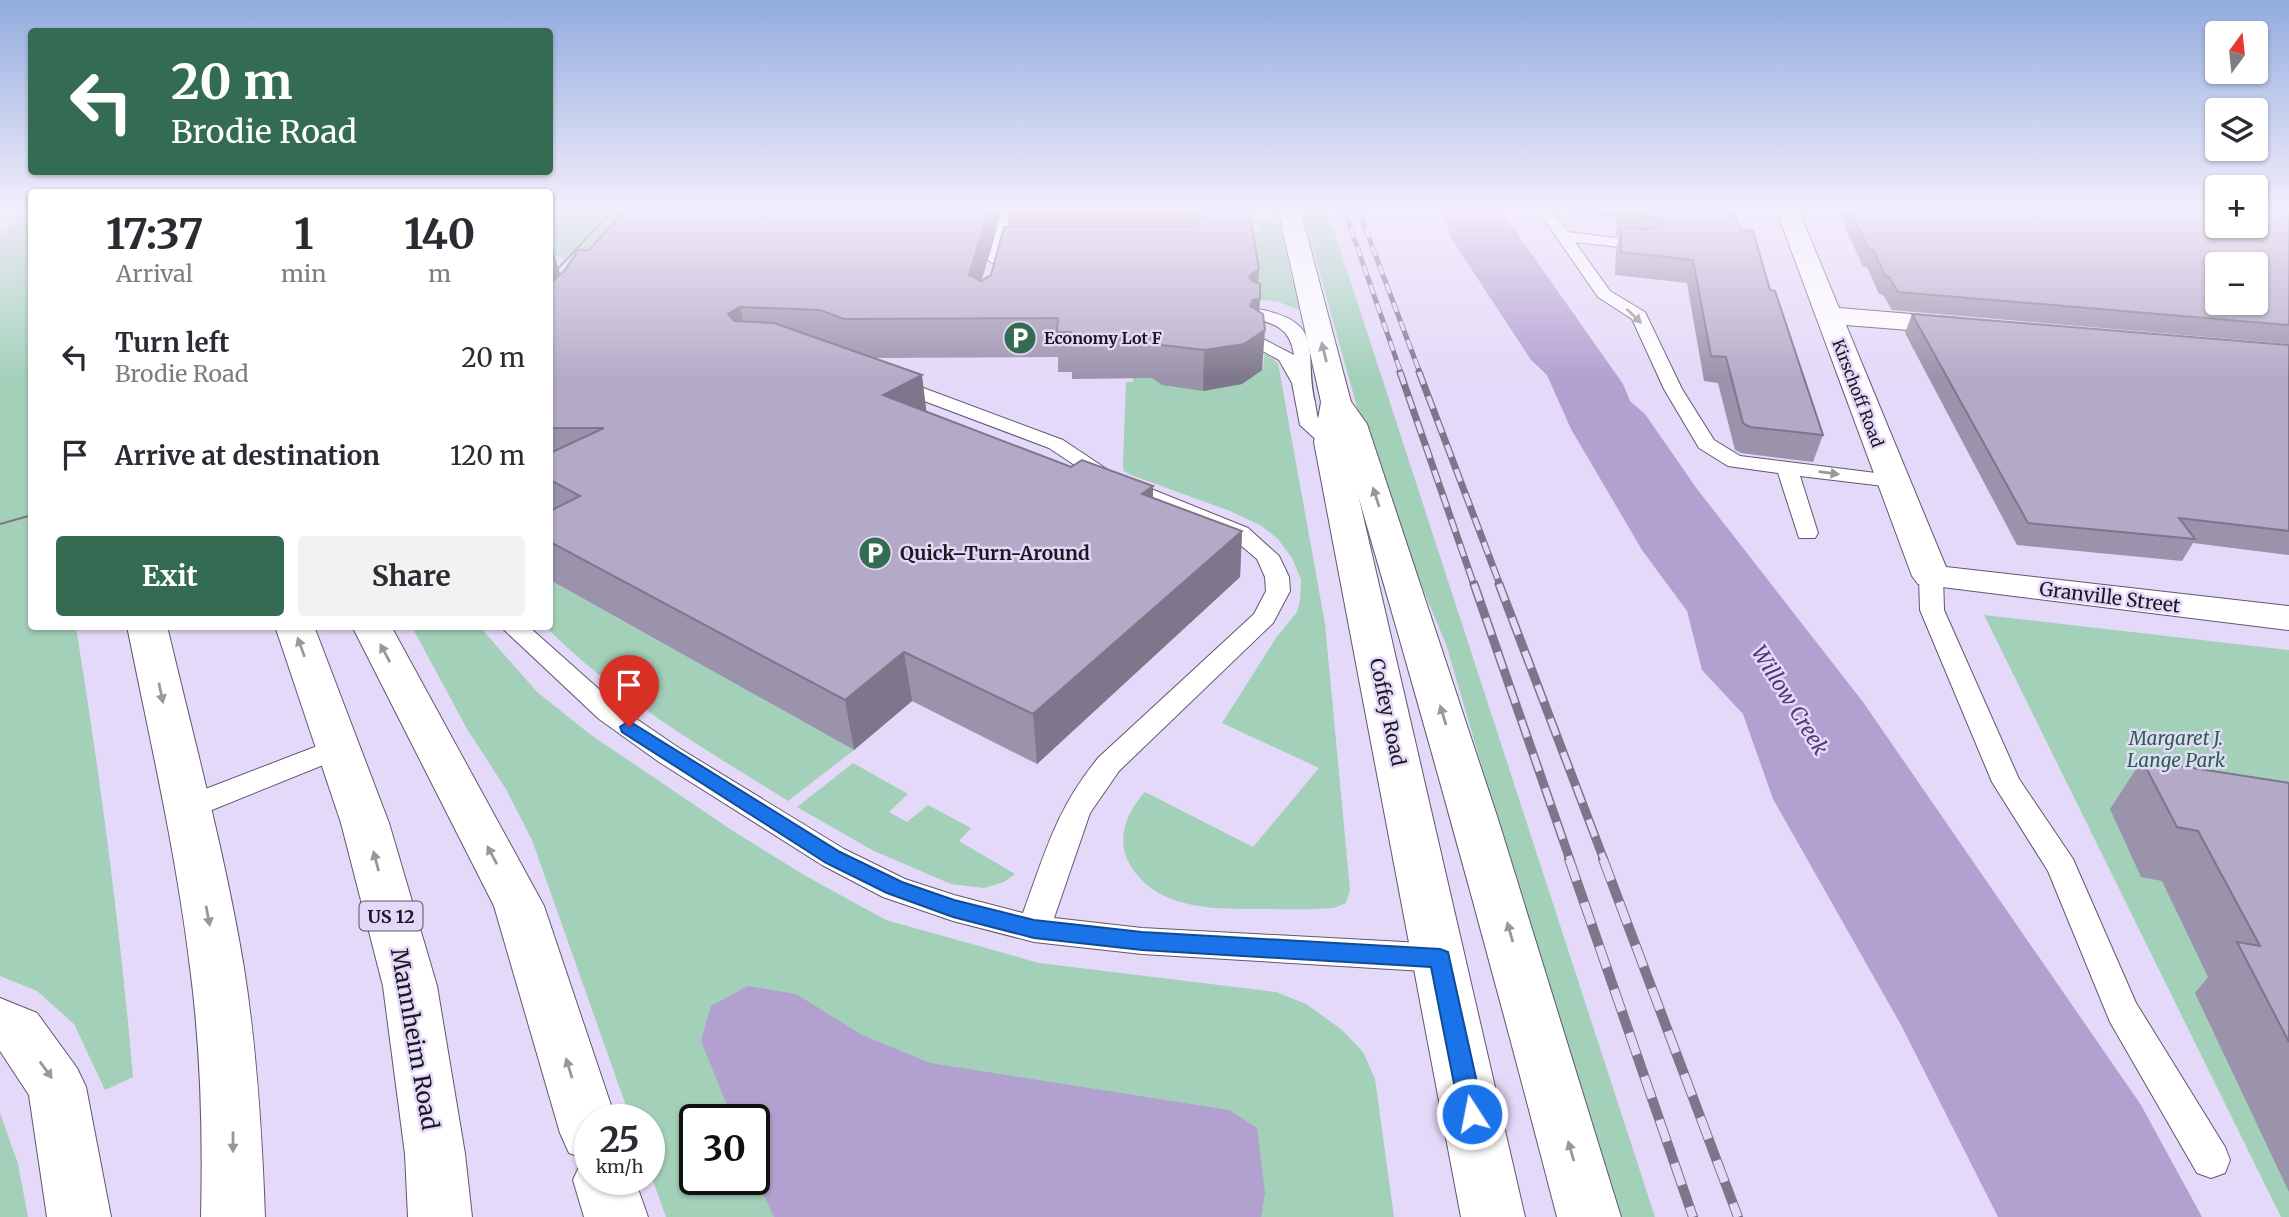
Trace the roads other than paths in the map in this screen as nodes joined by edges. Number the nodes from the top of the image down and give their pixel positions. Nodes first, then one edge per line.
1 (997, 266) edge
2 (1298, 266) edge
3 (1585, 266) edge
4 (1809, 266) edge
5 (993, 273) edge
6 (1258, 314) edge
7 (1827, 314) junction
8 (1990, 328) edge
9 (1259, 344) edge
10 (872, 375) edge
11 (1322, 409) junction
12 (1787, 468) junction
13 (1892, 481) junction
14 (1807, 533) dead end
15 (1931, 576) junction
16 (2289, 618) edge
17 (148, 630) edge
18 (294, 630) edge
19 (373, 630) edge
20 (516, 630) edge
21 (338, 748) junction
22 (187, 808) junction
23 (1034, 929) junction
24 (1440, 958) junction
25 (0, 1022) edge
26 (581, 1104) edge
27 (2211, 1160) dead end
28 (609, 1195) edge
29 (79, 1217) edge
30 (233, 1217) edge
31 (440, 1217) edge
32 (616, 1217) edge
33 (1493, 1217) edge
34 (1589, 1217) edge

1 - 5 lane
11 -> 2 main road, Coffey Road
3 -> 12 lane
4 - 7 main road, Kirschoff Road
6 - 11 lane
7 - 8 main road
7 - 13 main road, Kirschoff Road
9 - 11 lane
10 - 23 lane
11 - 24 main road, Coffey Road
34 -> 11 main road
12 -> 13 lane
12 - 14 lane
13 - 15 main road, Kirschoff Road
15 - 16 main road, Granville Street
15 - 27 lane
17 -> 22 main road
21 -> 18 main road, Mannheim Road / US 12
26 -> 19 main road
20 - 23 lane
21 - 22 lane
31 -> 21 main road, Mannheim Road / US 12
22 -> 30 main road
23 - 24 lane
24 - 33 main road, Coffey Road
25 -> 29 main road
28 - 32 main road

